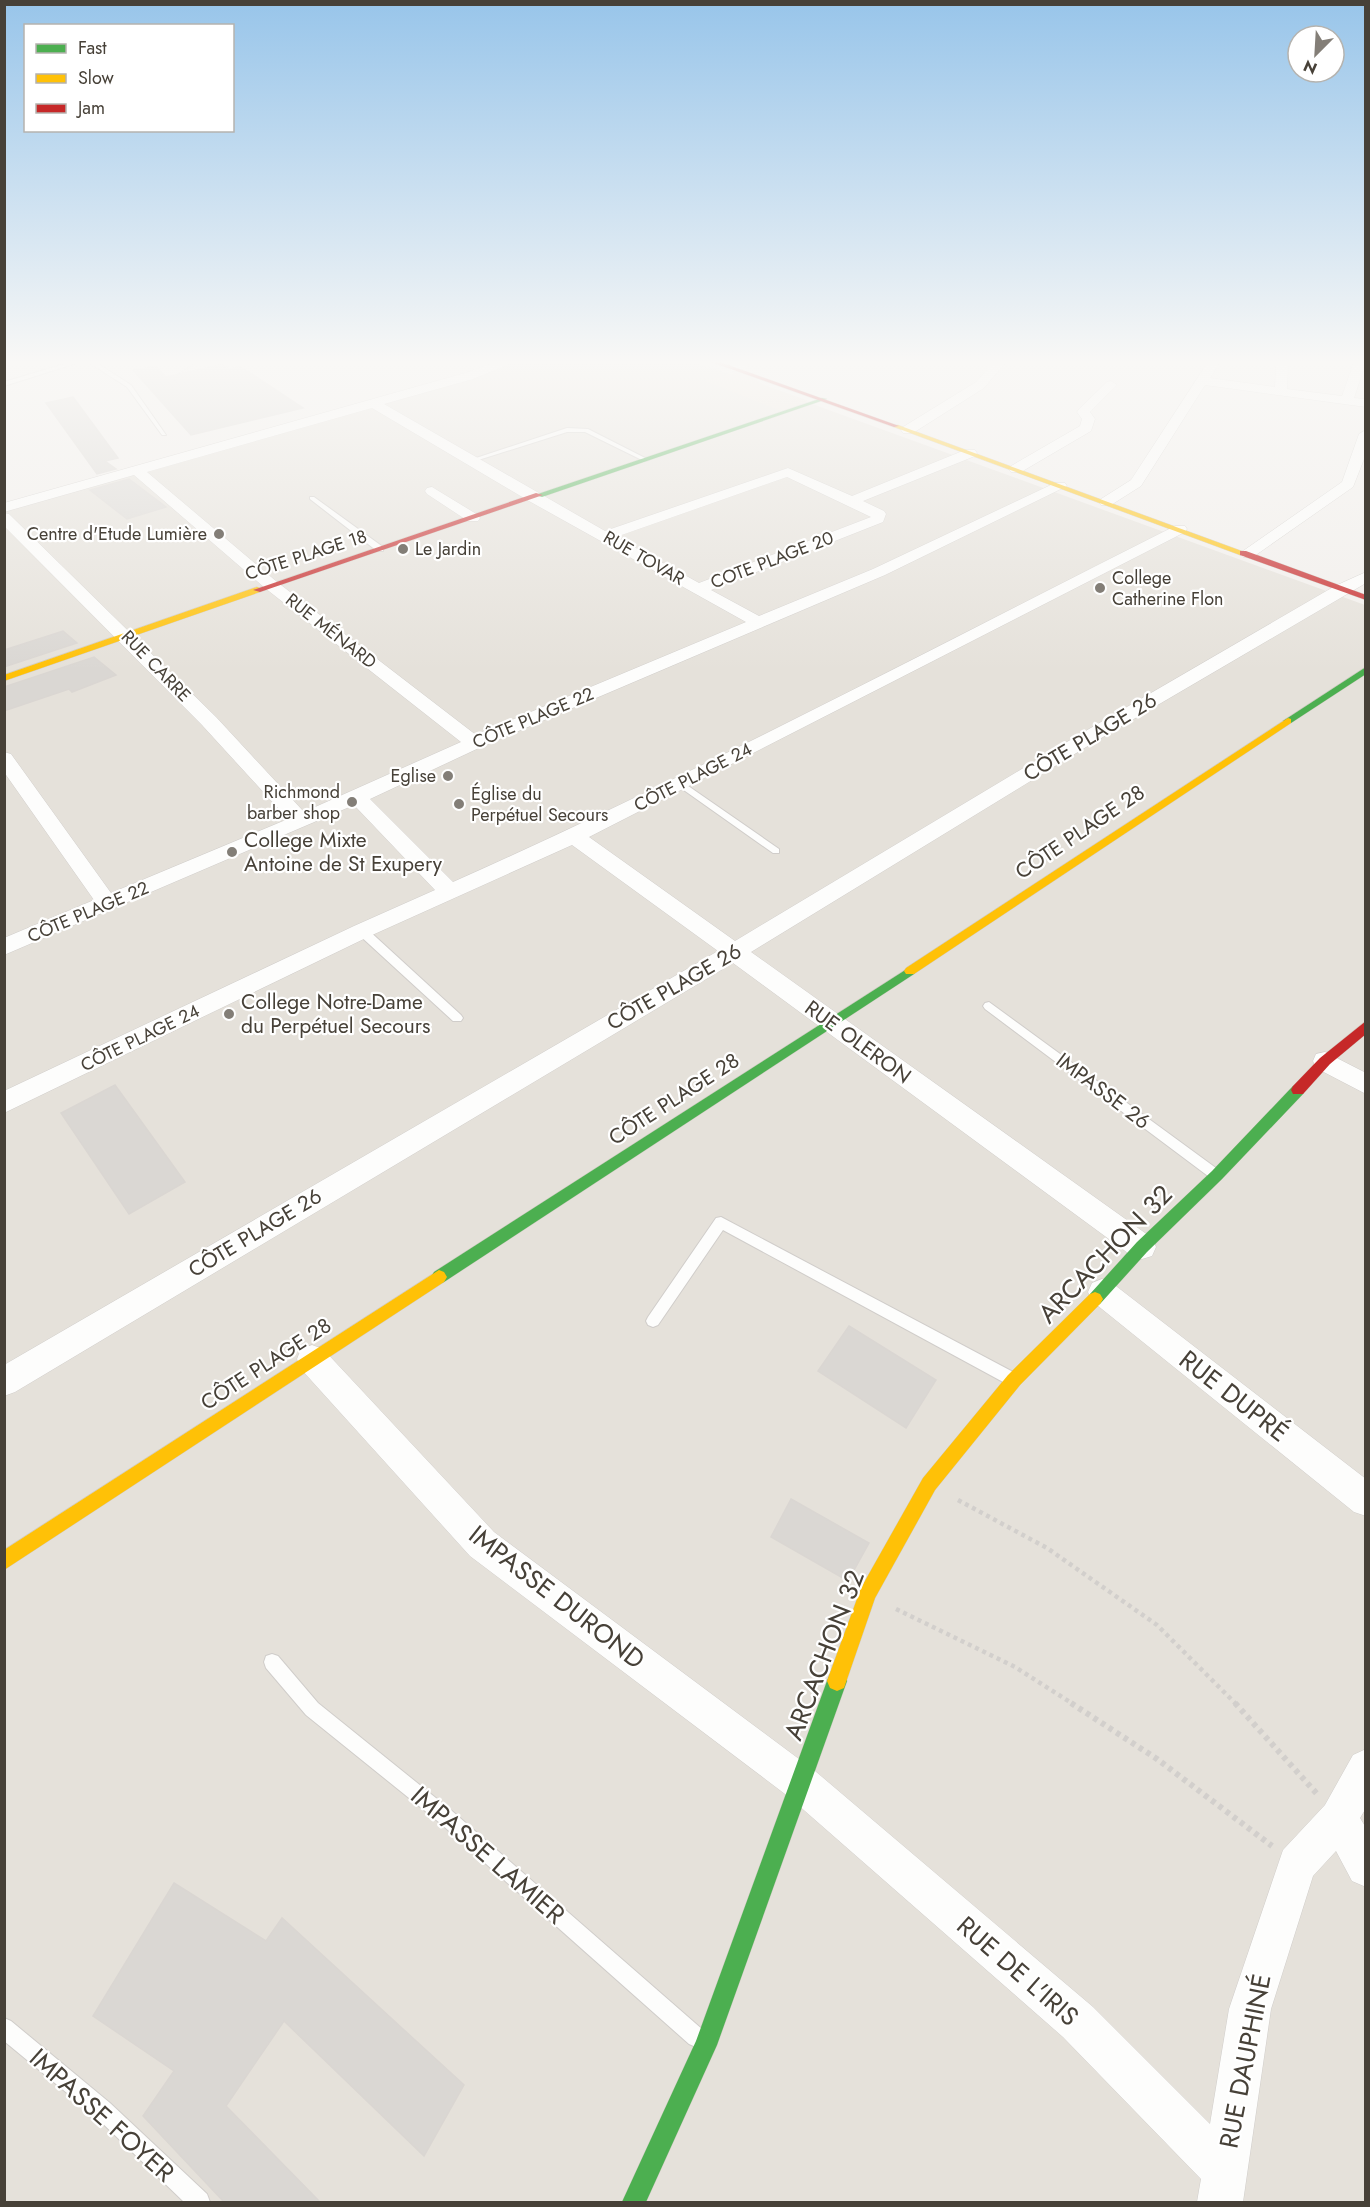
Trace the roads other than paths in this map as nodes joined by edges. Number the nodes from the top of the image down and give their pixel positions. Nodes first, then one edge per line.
1 (149, 465) edge
2 (477, 465) edge
3 (631, 465) edge
4 (941, 465) edge
5 (1004, 465) edge
6 (1023, 465) edge
7 (1148, 465) edge
8 (1354, 465) edge
9 (135, 469) junction
10 (1016, 469) junction
11 (1060, 486) junction
12 (432, 491) dead end
13 (312, 498) dead end
14 (534, 498) junction
15 (852, 501) junction
16 (1106, 502) junction
17 (4, 508) edge
18 (4, 517) edge
19 (473, 518) junction
20 (1180, 529) junction
21 (606, 536) junction
22 (380, 549) junction
23 (1248, 554) junction
24 (1365, 577) edge
25 (271, 585) junction
26 (699, 589) junction
27 (1341, 589) junction
28 (1365, 598) edge
29 (759, 623) junction
30 (125, 635) junction
31 (1365, 670) edge
32 (4, 678) edge
33 (474, 743) junction
34 (4, 758) edge
35 (681, 784) junction
36 (357, 797) junction
37 (301, 821) junction
38 (574, 836) junction
39 (776, 850) dead end
40 (450, 892) junction
41 (108, 904) junction
42 (362, 931) junction
43 (4, 947) edge
44 (734, 952) junction
45 (989, 1006) dead end
46 (457, 1018) dead end
47 (831, 1023) junction
48 (1365, 1026) edge
49 (1325, 1061) junction
50 (1365, 1085) edge
51 (4, 1103) edge
52 (1217, 1176) junction
53 (1142, 1247) junction
54 (1102, 1292) junction
55 (653, 1321) dead end
56 (312, 1359) junction
57 (1014, 1380) junction
58 (4, 1382) edge
59 (1365, 1500) edge
60 (4, 1561) edge
61 (272, 1662) dead end
62 (1365, 1768) edge
63 (802, 1784) junction
64 (1339, 1819) junction
65 (1365, 1867) edge
66 (4, 2028) edge
67 (706, 2045) junction
68 (1221, 2186) edge
69 (199, 2202) edge
70 (634, 2202) edge

1 - 9 street
2 - 14 street, RUE TOVAR
3 - 14 street, CÔTE PLAGE 18
4 - 15 street
5 - 10 street
6 - 10 street
7 - 16 street
8 - 23 street
9 - 17 street
9 - 25 street, RUE MÉNARD
10 - 11 street
11 - 16 street
11 - 29 street, CÔTE PLAGE 22
12 - 19 street
13 - 22 lane
14 - 19 street, CÔTE PLAGE 18
14 - 21 street, RUE TOVAR
15 - 21 street, COTE PLAGE 20
15 - 26 street, COTE PLAGE 20
16 - 20 street
18 - 30 street, RUE CARRE
19 - 22 street, CÔTE PLAGE 18
20 - 23 street
20 - 35 street, CÔTE PLAGE 24
21 - 26 street, RUE TOVAR
22 - 25 street, CÔTE PLAGE 18
23 - 27 street
24 - 27 street, CÔTE PLAGE 26
25 - 30 street, CÔTE PLAGE 18
25 - 33 street, RUE MÉNARD
26 - 29 street, RUE TOVAR
27 - 28 street
27 - 44 street, CÔTE PLAGE 26
29 - 33 street, CÔTE PLAGE 22
30 - 32 street, CÔTE PLAGE 18
30 - 37 street, RUE CARRE
31 - 47 street, CÔTE PLAGE 28
33 - 36 street, CÔTE PLAGE 22
34 - 41 street
35 - 38 street, CÔTE PLAGE 24
35 - 39 lane
36 - 37 street, CÔTE PLAGE 22
36 - 40 street
37 - 41 street, CÔTE PLAGE 22
38 - 40 street, CÔTE PLAGE 24
38 - 44 street, RUE OLERON
40 - 42 street, CÔTE PLAGE 24
41 - 43 street, CÔTE PLAGE 22
42 - 46 lane
42 - 51 street, CÔTE PLAGE 24
44 - 47 street, RUE OLERON
44 - 58 street, CÔTE PLAGE 26
45 - 52 lane, IMPASSE 26
47 - 53 street, RUE OLERON
47 - 56 street, CÔTE PLAGE 28
48 - 49 street, ARCACHON 32
49 - 50 street
49 - 52 street, ARCACHON 32
52 - 53 street, ARCACHON 32
53 - 54 street, ARCACHON 32
54 - 57 street, ARCACHON 32
54 - 59 street, RUE DUPRÉ
55 - 57 lane
56 - 60 street, CÔTE PLAGE 28
56 - 63 street, IMPASSE DUROND
57 - 63 street, ARCACHON 32
61 - 67 lane, IMPASSE LAMIER
62 - 64 street, RUE DAUPHINÉ
63 - 67 street, ARCACHON 32
63 - 68 street, RUE DE L'IRIS
64 - 65 street
64 - 68 street, RUE DAUPHINÉ
66 - 69 lane, IMPASSE FOYER
67 - 70 street, ARCACHON 32

